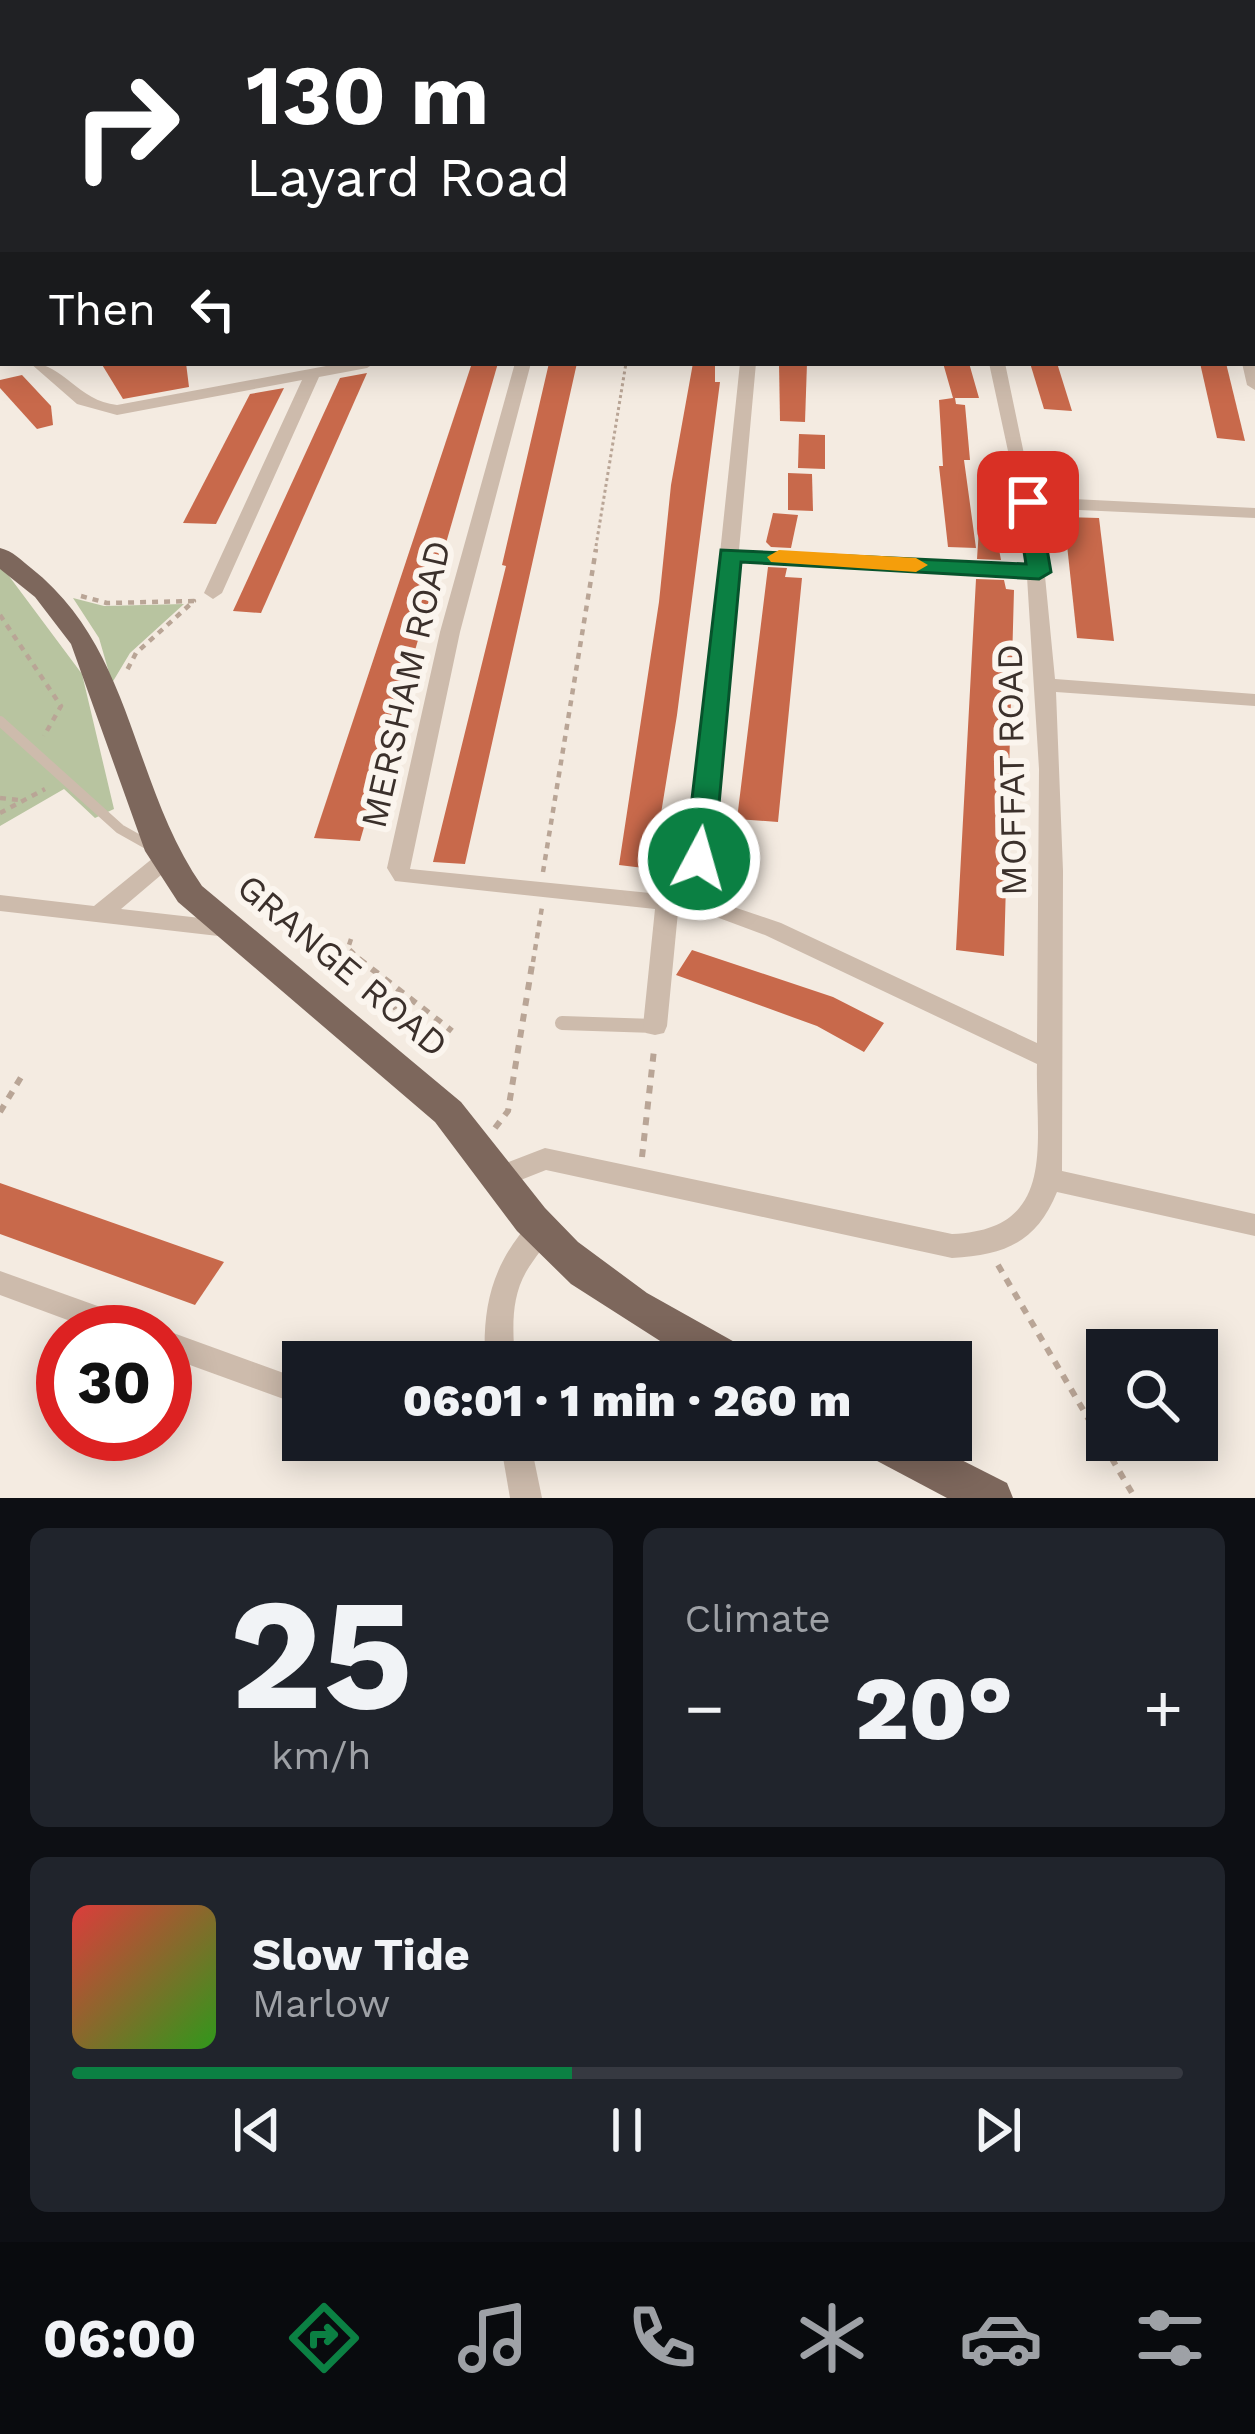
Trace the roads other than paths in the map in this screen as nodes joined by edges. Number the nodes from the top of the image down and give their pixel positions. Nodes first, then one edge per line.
1 (42, 366) edge
2 (353, 366) edge
3 (522, 366) edge
4 (748, 366) edge
5 (998, 366) edge
6 (314, 374) junction
7 (1028, 502) junction
8 (1255, 513) edge
9 (730, 555) junction
10 (0, 556) edge
11 (1039, 572) junction
12 (213, 593) dead end
13 (1049, 685) junction
14 (1255, 700) edge
15 (0, 721) edge
16 (163, 855) junction
17 (668, 899) junction
18 (695, 902) junction
19 (0, 903) edge
20 (97, 916) junction
21 (227, 929) junction
22 (562, 1023) dead end
23 (655, 1026) joint
24 (1049, 1059) junction
25 (503, 1176) junction
26 (1048, 1179) junction
27 (1255, 1225) edge
28 (540, 1230) junction
29 (0, 1283) edge
30 (61, 1305) edge
31 (500, 1341) edge
32 (697, 1341) edge
33 (192, 1353) edge
34 (282, 1385) edge
35 (519, 1461) edge
36 (920, 1461) edge
37 (526, 1498) edge
38 (992, 1498) edge

1 - 6 street
2 - 6 street
3 - 17 street, MERSHAM ROAD
4 - 9 street
5 - 7 street, MOFFAT ROAD
6 - 12 street
7 - 8 street
7 - 11 street, MOFFAT ROAD
9 - 11 street
9 - 18 street
10 - 16 main road, GRANGE ROAD
11 - 13 street, MOFFAT ROAD
13 - 14 street
13 - 24 street, MOFFAT ROAD
15 - 16 lane
16 - 20 street
16 - 21 main road, GRANGE ROAD
17 - 18 street, MERSHAM ROAD
17 - 23 street
18 - 24 street, MERSHAM ROAD
19 - 20 street
20 - 21 street
21 - 25 main road, GRANGE ROAD
22 - 23 lane
24 - 26 street, MOFFAT ROAD
25 - 26 street
25 - 28 main road, GRANGE ROAD
26 - 27 street
28 - 31 street
28 - 32 main road, GRANGE ROAD
29 - 30 street
33 - 34 street
35 - 37 street
36 - 38 main road

